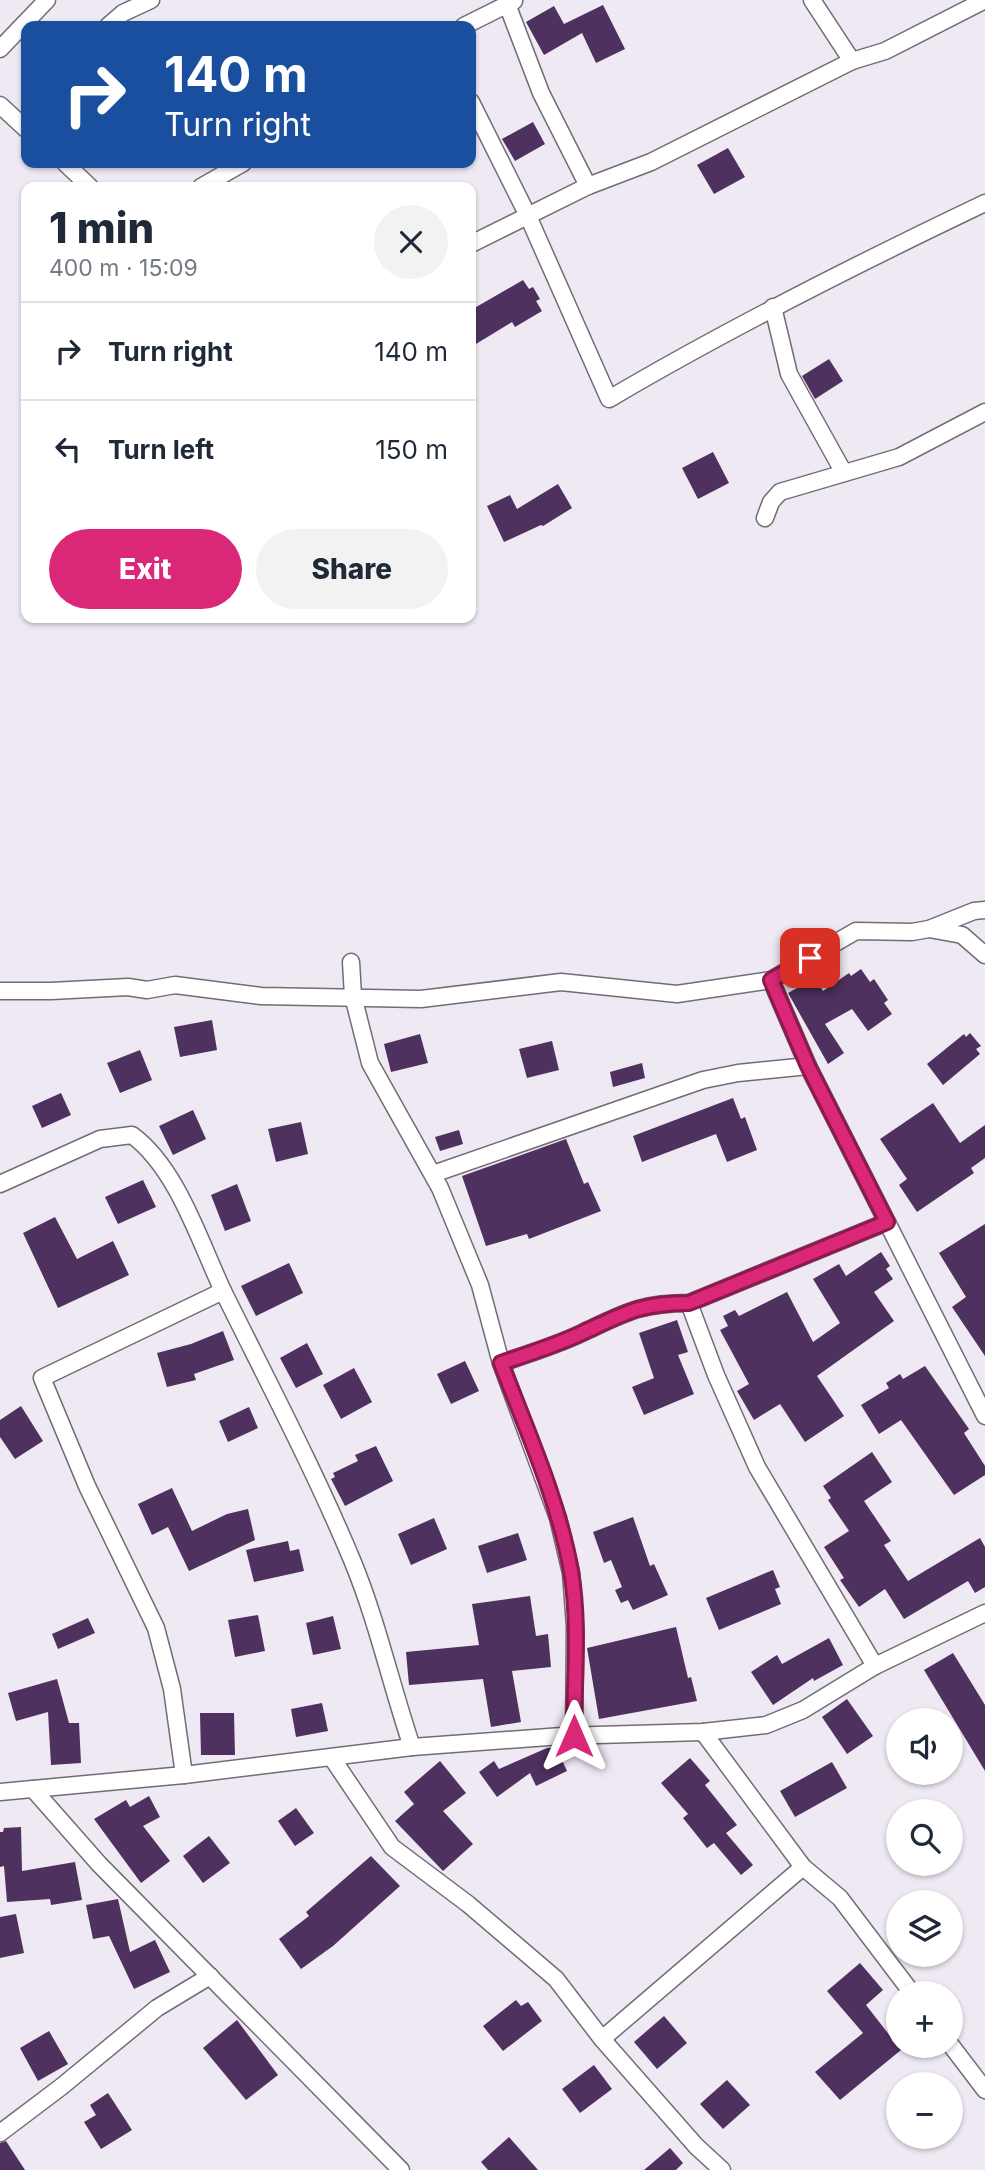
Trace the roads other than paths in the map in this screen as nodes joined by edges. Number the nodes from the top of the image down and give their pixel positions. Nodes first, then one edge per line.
1 (47, 0) edge
2 (151, 0) edge
3 (812, 0) edge
4 (985, 0) edge
5 (512, 2) edge
6 (27, 21) edge
7 (113, 21) edge
8 (474, 21) edge
9 (21, 27) edge
10 (0, 49) edge
11 (852, 61) junction
12 (0, 105) edge
13 (476, 112) edge
14 (21, 117) edge
15 (70, 168) edge
16 (234, 168) edge
17 (85, 182) edge
18 (210, 182) edge
19 (587, 186) junction
20 (985, 203) edge
21 (528, 216) junction
22 (476, 242) edge
23 (774, 307) junction
24 (985, 412) edge
25 (844, 473) junction
26 (765, 518) dead end
27 (985, 911) edge
28 (929, 929) junction
29 (985, 955) edge
30 (351, 962) dead end
31 (771, 980) junction
32 (0, 991) edge
33 (353, 996) junction
34 (808, 1066) junction
35 (433, 1174) junction
36 (0, 1184) edge
37 (887, 1222) junction
38 (223, 1290) junction
39 (689, 1303) junction
40 (501, 1363) junction
41 (985, 1414) edge
42 (985, 1613) edge
43 (875, 1666) junction
44 (704, 1732) junction
45 (574, 1736) junction
46 (412, 1747) junction
47 (332, 1758) junction
48 (184, 1774) junction
49 (33, 1789) junction
50 (0, 1792) edge
51 (803, 1867) junction
52 (210, 1976) junction
53 (903, 1981) edge
54 (602, 2039) junction
55 (961, 2058) edge
56 (985, 2090) edge
57 (0, 2133) edge
58 (395, 2168) edge
59 (722, 2170) edge

1 - 6 street
2 - 7 street
3 - 11 street
4 - 11 street
5 - 8 street
5 - 19 street
9 - 10 street
11 - 19 street
12 - 14 street
13 - 21 street
15 - 17 street
16 - 18 street
19 - 21 street
20 - 23 street
21 - 22 street
21 - 23 street
23 - 25 street
24 - 25 street
25 - 26 street
27 - 28 street
28 - 29 street
28 - 31 street
30 - 33 street
31 - 33 street
31 - 34 street
32 - 33 street
33 - 35 street
34 - 35 street
34 - 37 street
35 - 40 street
36 - 38 street
37 - 39 street
37 - 41 street
38 - 46 street
38 - 48 street
39 - 40 street
39 - 43 street
40 - 45 street
42 - 43 street
43 - 44 street
44 - 45 street
44 - 51 street
45 - 46 street
46 - 47 street
47 - 48 street
47 - 54 street
48 - 49 street
49 - 50 street
49 - 52 street
51 - 53 street
51 - 54 street
52 - 57 street
52 - 58 street
54 - 59 street
55 - 56 street

